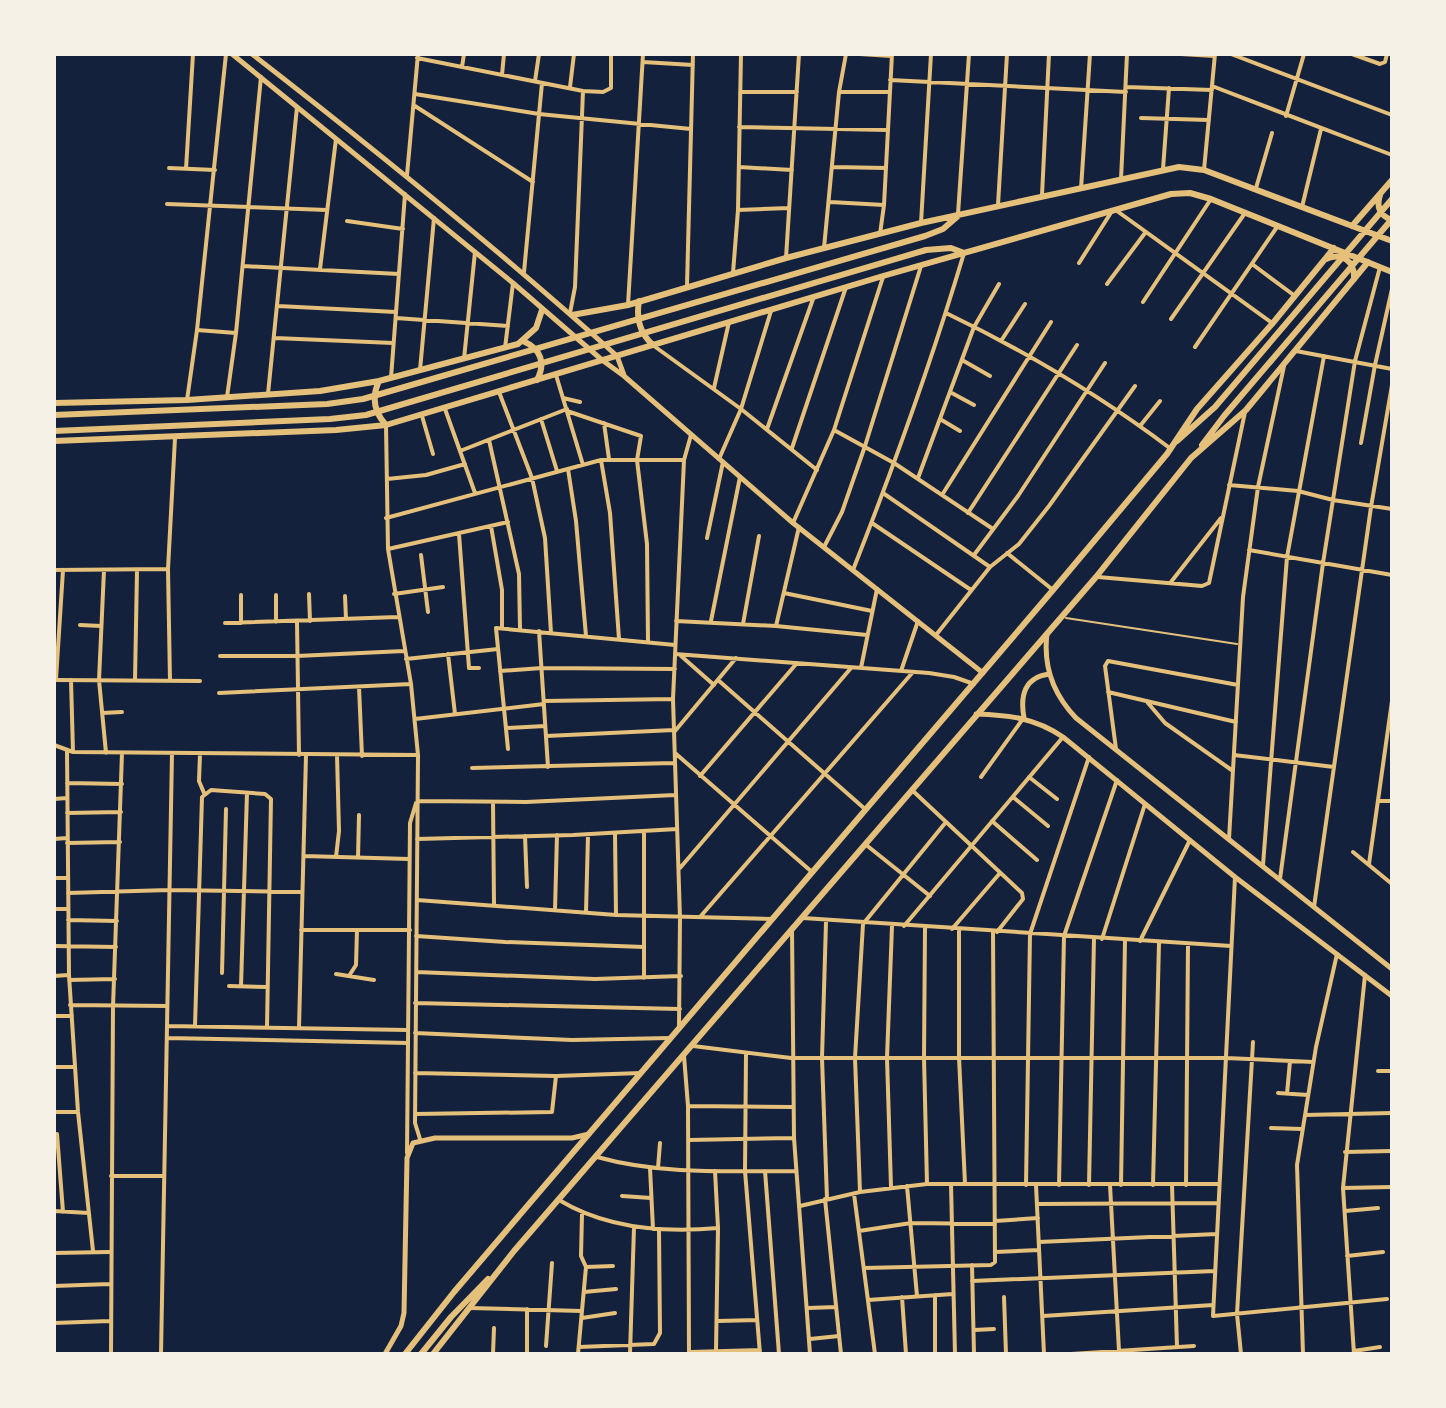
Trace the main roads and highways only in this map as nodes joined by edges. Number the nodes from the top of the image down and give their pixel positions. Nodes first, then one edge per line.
1 (1392, 180) edge
2 (1381, 192) junction
3 (1392, 199) edge
4 (958, 216) junction
5 (1392, 220) edge
6 (1352, 226) junction
7 (1390, 238) edge
8 (1334, 248) junction
9 (964, 253) junction
10 (1323, 261) junction
11 (1368, 262) junction
12 (1392, 272) edge
13 (1354, 279) junction
14 (639, 301) junction
15 (542, 310) road end
16 (571, 314) road end
17 (523, 341) junction
18 (652, 344) junction
19 (537, 380) junction
20 (379, 381) junction
21 (54, 403) edge
22 (54, 415) edge
23 (386, 425) junction
24 (54, 431) edge
25 (54, 441) edge
26 (1172, 446) junction
27 (1198, 452) junction
28 (514, 1251) junction
29 (435, 1353) edge
30 (405, 1354) edge
31 (421, 1354) edge

1 - 2 main road
2 - 5 main road
2 - 6 main road
3 - 26 main road
4 - 6 main road
4 - 14 main road
4 - 22 main road
5 - 27 main road
6 - 7 main road
8 - 9 main road
8 - 10 main road
8 - 11 main road
9 - 18 main road
9 - 24 main road
10 - 13 main road
10 - 26 main road
11 - 12 main road
11 - 13 main road
13 - 27 main road
14 - 16 main road
14 - 18 main road
15 - 17 main road
17 - 19 main road
17 - 20 main road
18 - 19 main road
19 - 23 main road
20 - 21 main road
20 - 23 main road
23 - 25 main road
26 - 30 main road
27 - 28 main road
28 - 29 main road
28 - 31 main road

